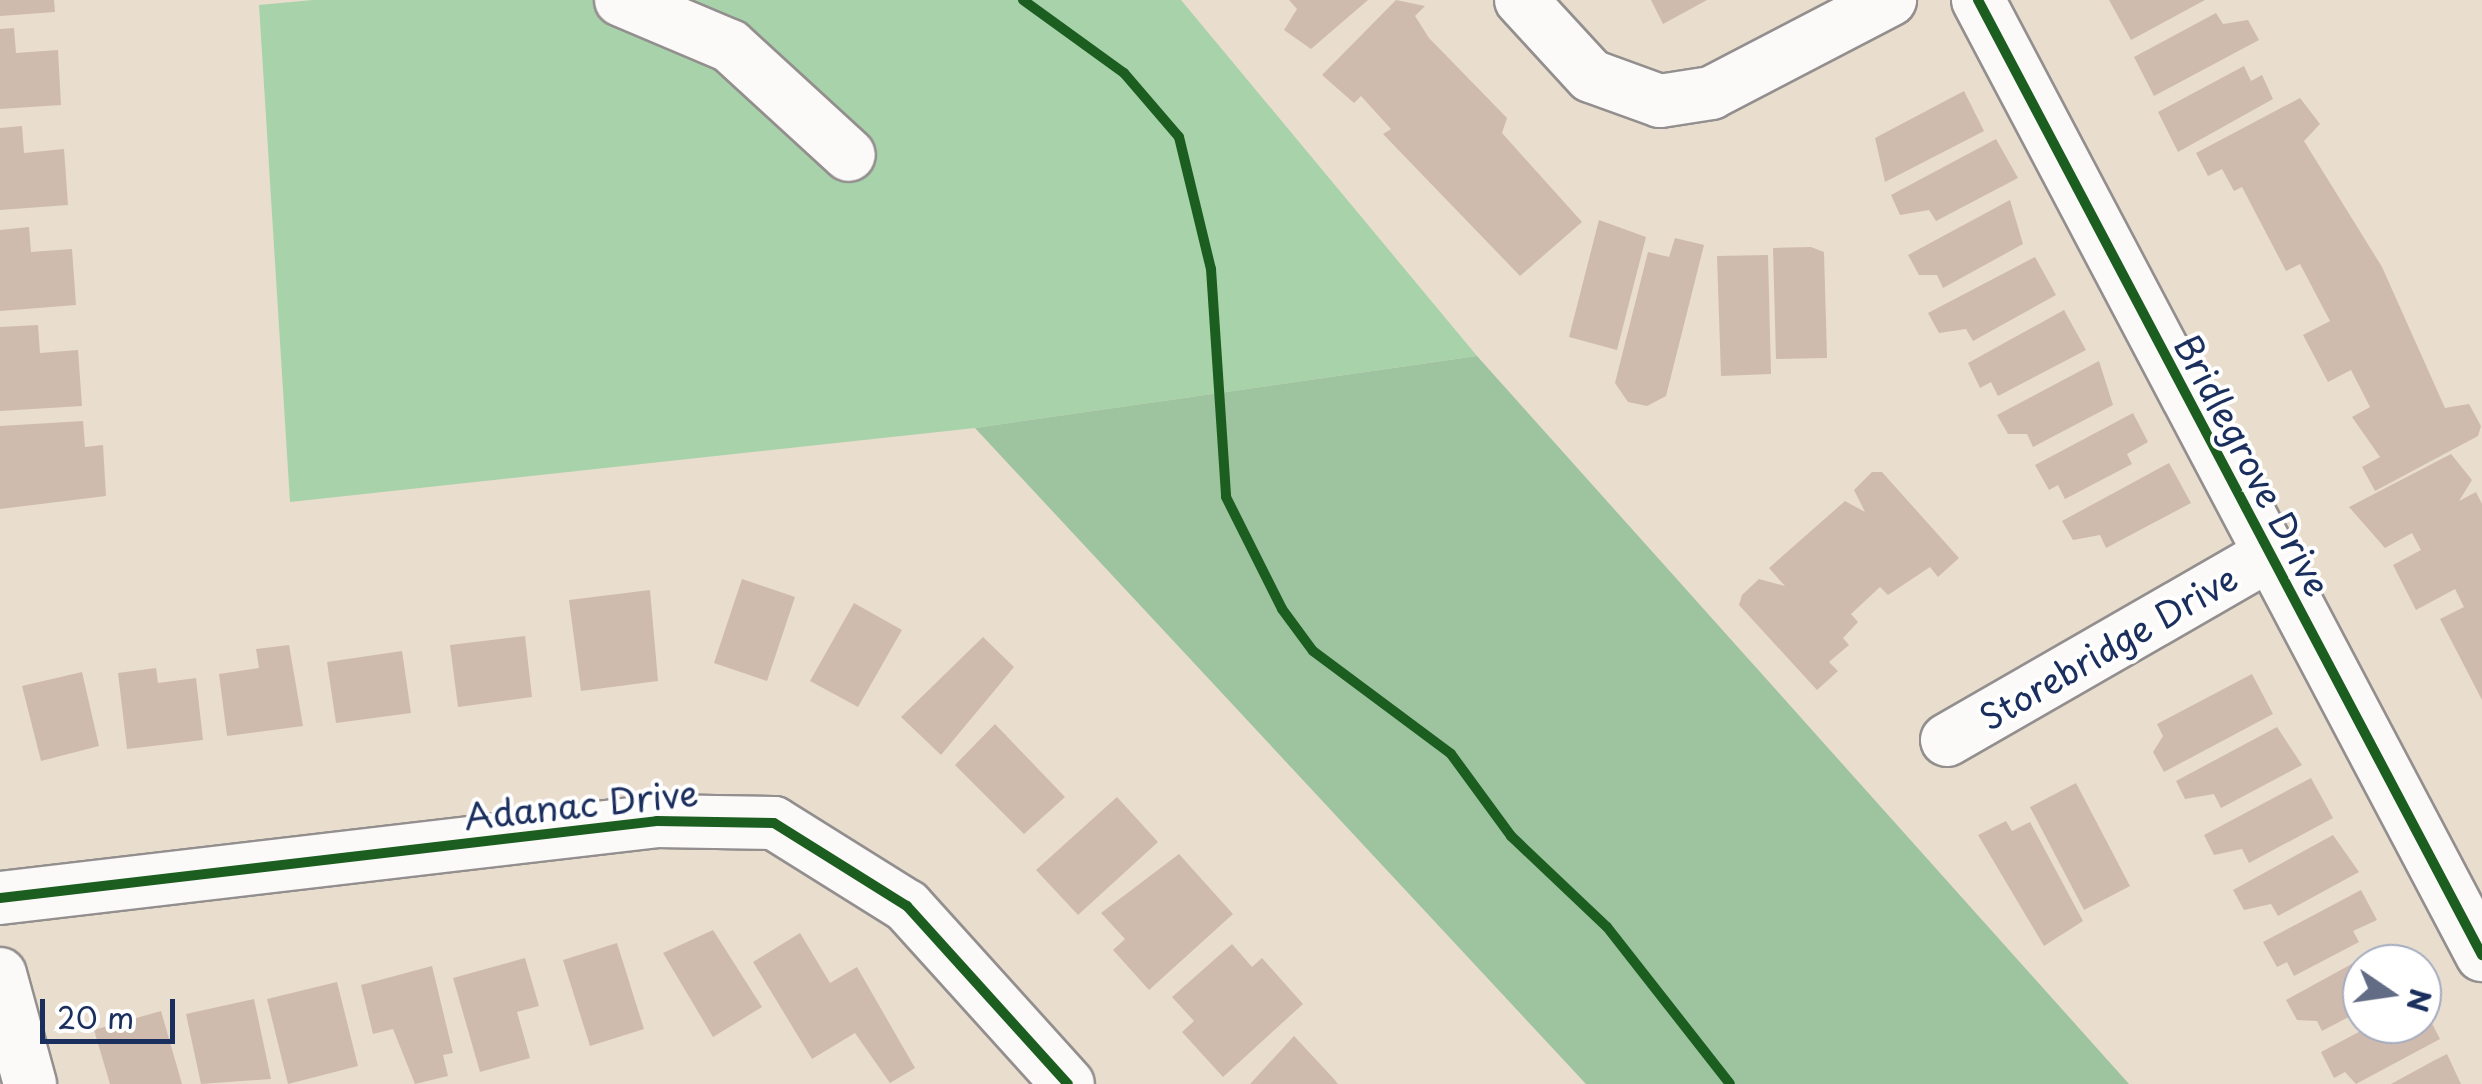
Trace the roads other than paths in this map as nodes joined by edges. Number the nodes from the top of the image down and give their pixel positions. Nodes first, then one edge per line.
1 (621, 0) edge
2 (1521, 0) edge
3 (1890, 0) edge
4 (1978, 0) edge
5 (849, 154) dead end
6 (2270, 555) junction
7 (1947, 740) dead end
8 (0, 898) edge
9 (2482, 955) edge
10 (0, 974) edge
11 (30, 1084) edge
12 (1068, 1084) edge

1 - 5 street
2 - 3 street
4 - 6 street, Bridlegrove Drive
6 - 7 street, Storebridge Drive
6 - 9 street, Bridlegrove Drive
8 - 12 street, Adanac Drive
10 - 11 street

